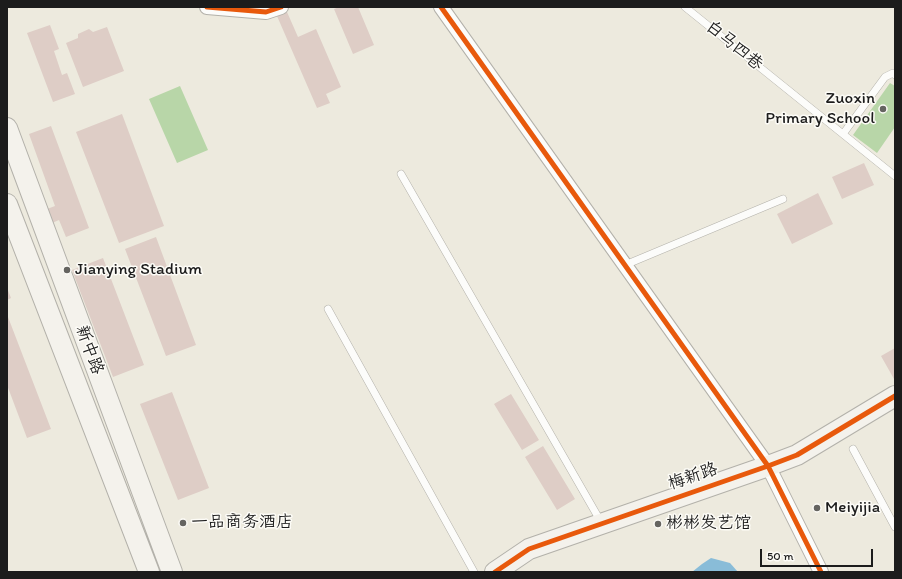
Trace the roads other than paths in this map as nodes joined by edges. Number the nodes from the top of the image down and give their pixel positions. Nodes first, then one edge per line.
1 (207, 7) edge
2 (281, 7) edge
3 (442, 7) edge
4 (685, 7) edge
5 (895, 75) edge
6 (7, 128) edge
7 (843, 134) junction
8 (401, 174) dead end
9 (895, 176) edge
10 (783, 199) dead end
11 (7, 204) edge
12 (625, 264) junction
13 (328, 309) dead end
14 (895, 396) edge
15 (853, 449) dead end
16 (768, 466) junction
17 (603, 524) junction
18 (895, 527) edge
19 (149, 572) edge
20 (172, 572) edge
21 (474, 572) edge
22 (495, 572) edge
23 (821, 572) edge

1 - 2 street
3 - 12 street
4 - 7 lane, 白马四巷
5 - 7 lane
6 - 20 main road, 新中路
7 - 9 lane, 白马四巷
8 - 17 lane
10 - 12 lane
11 - 19 main road, 新中路
12 - 16 street
13 - 21 lane
14 - 16 main road, 梅新路
15 - 18 lane
16 - 17 main road, 梅新路
16 - 23 street
17 - 22 main road, 梅新路

